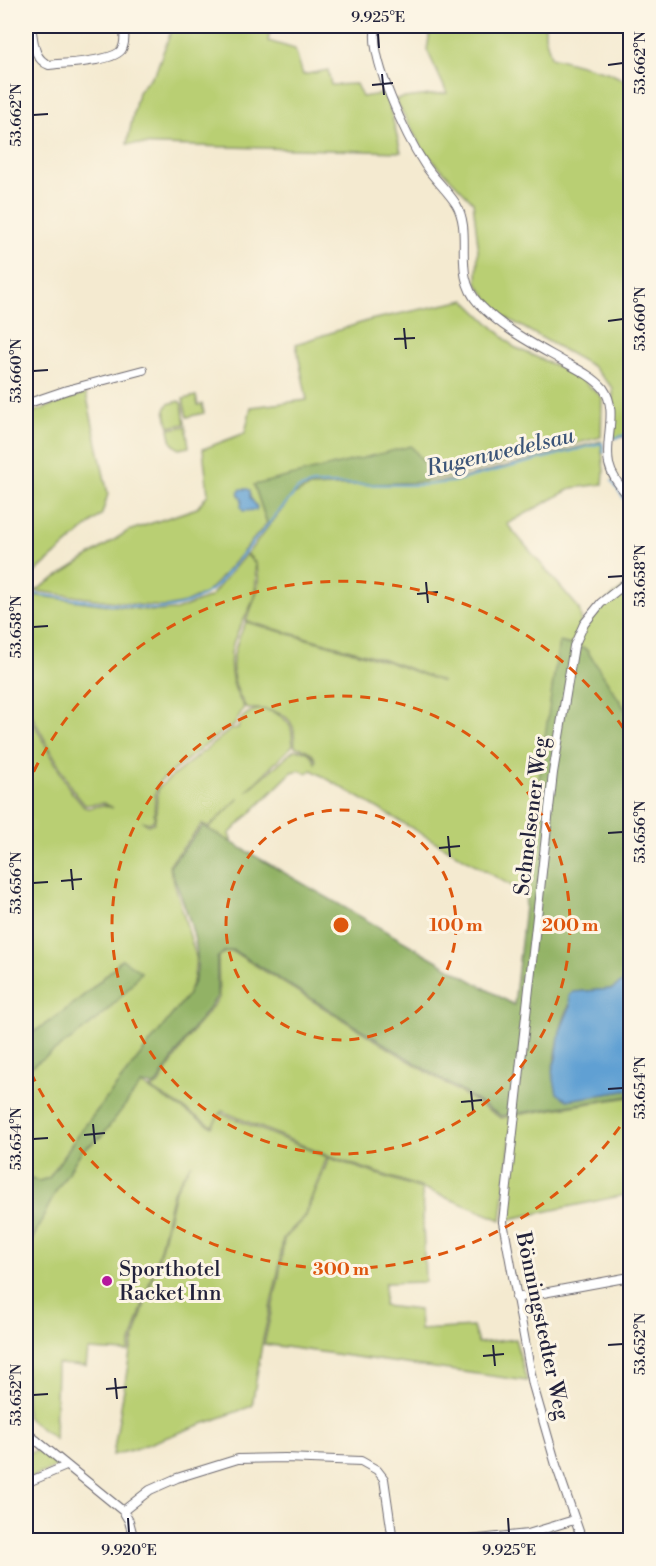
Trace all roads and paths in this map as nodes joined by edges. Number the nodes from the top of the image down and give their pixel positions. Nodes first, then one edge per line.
1 (31, 26) edge
2 (124, 26) edge
3 (376, 26) edge
4 (143, 370) dead end
5 (26, 404) edge
6 (630, 498) edge
7 (630, 580) edge
8 (503, 1222) joint
9 (630, 1277) edge
10 (516, 1298) junction
11 (26, 1432) edge
12 (37, 1441) junction
13 (26, 1446) edge
14 (66, 1466) junction
15 (26, 1483) edge
16 (123, 1511) junction
17 (574, 1520) junction
18 (134, 1540) edge
19 (412, 1540) edge
20 (469, 1540) edge
21 (582, 1540) edge

1 - 2 street
3 - 6 street
4 - 5 street
7 - 8 street, Schnelsener Weg
8 - 10 street, Bönningstedter Weg
9 - 10 street
10 - 17 street, Bönningstedter Weg
11 - 12 street
12 - 13 street
12 - 14 street
14 - 15 street
14 - 16 street
16 - 18 street
16 - 19 street
17 - 20 street
17 - 21 street, Bönningstedter Weg

